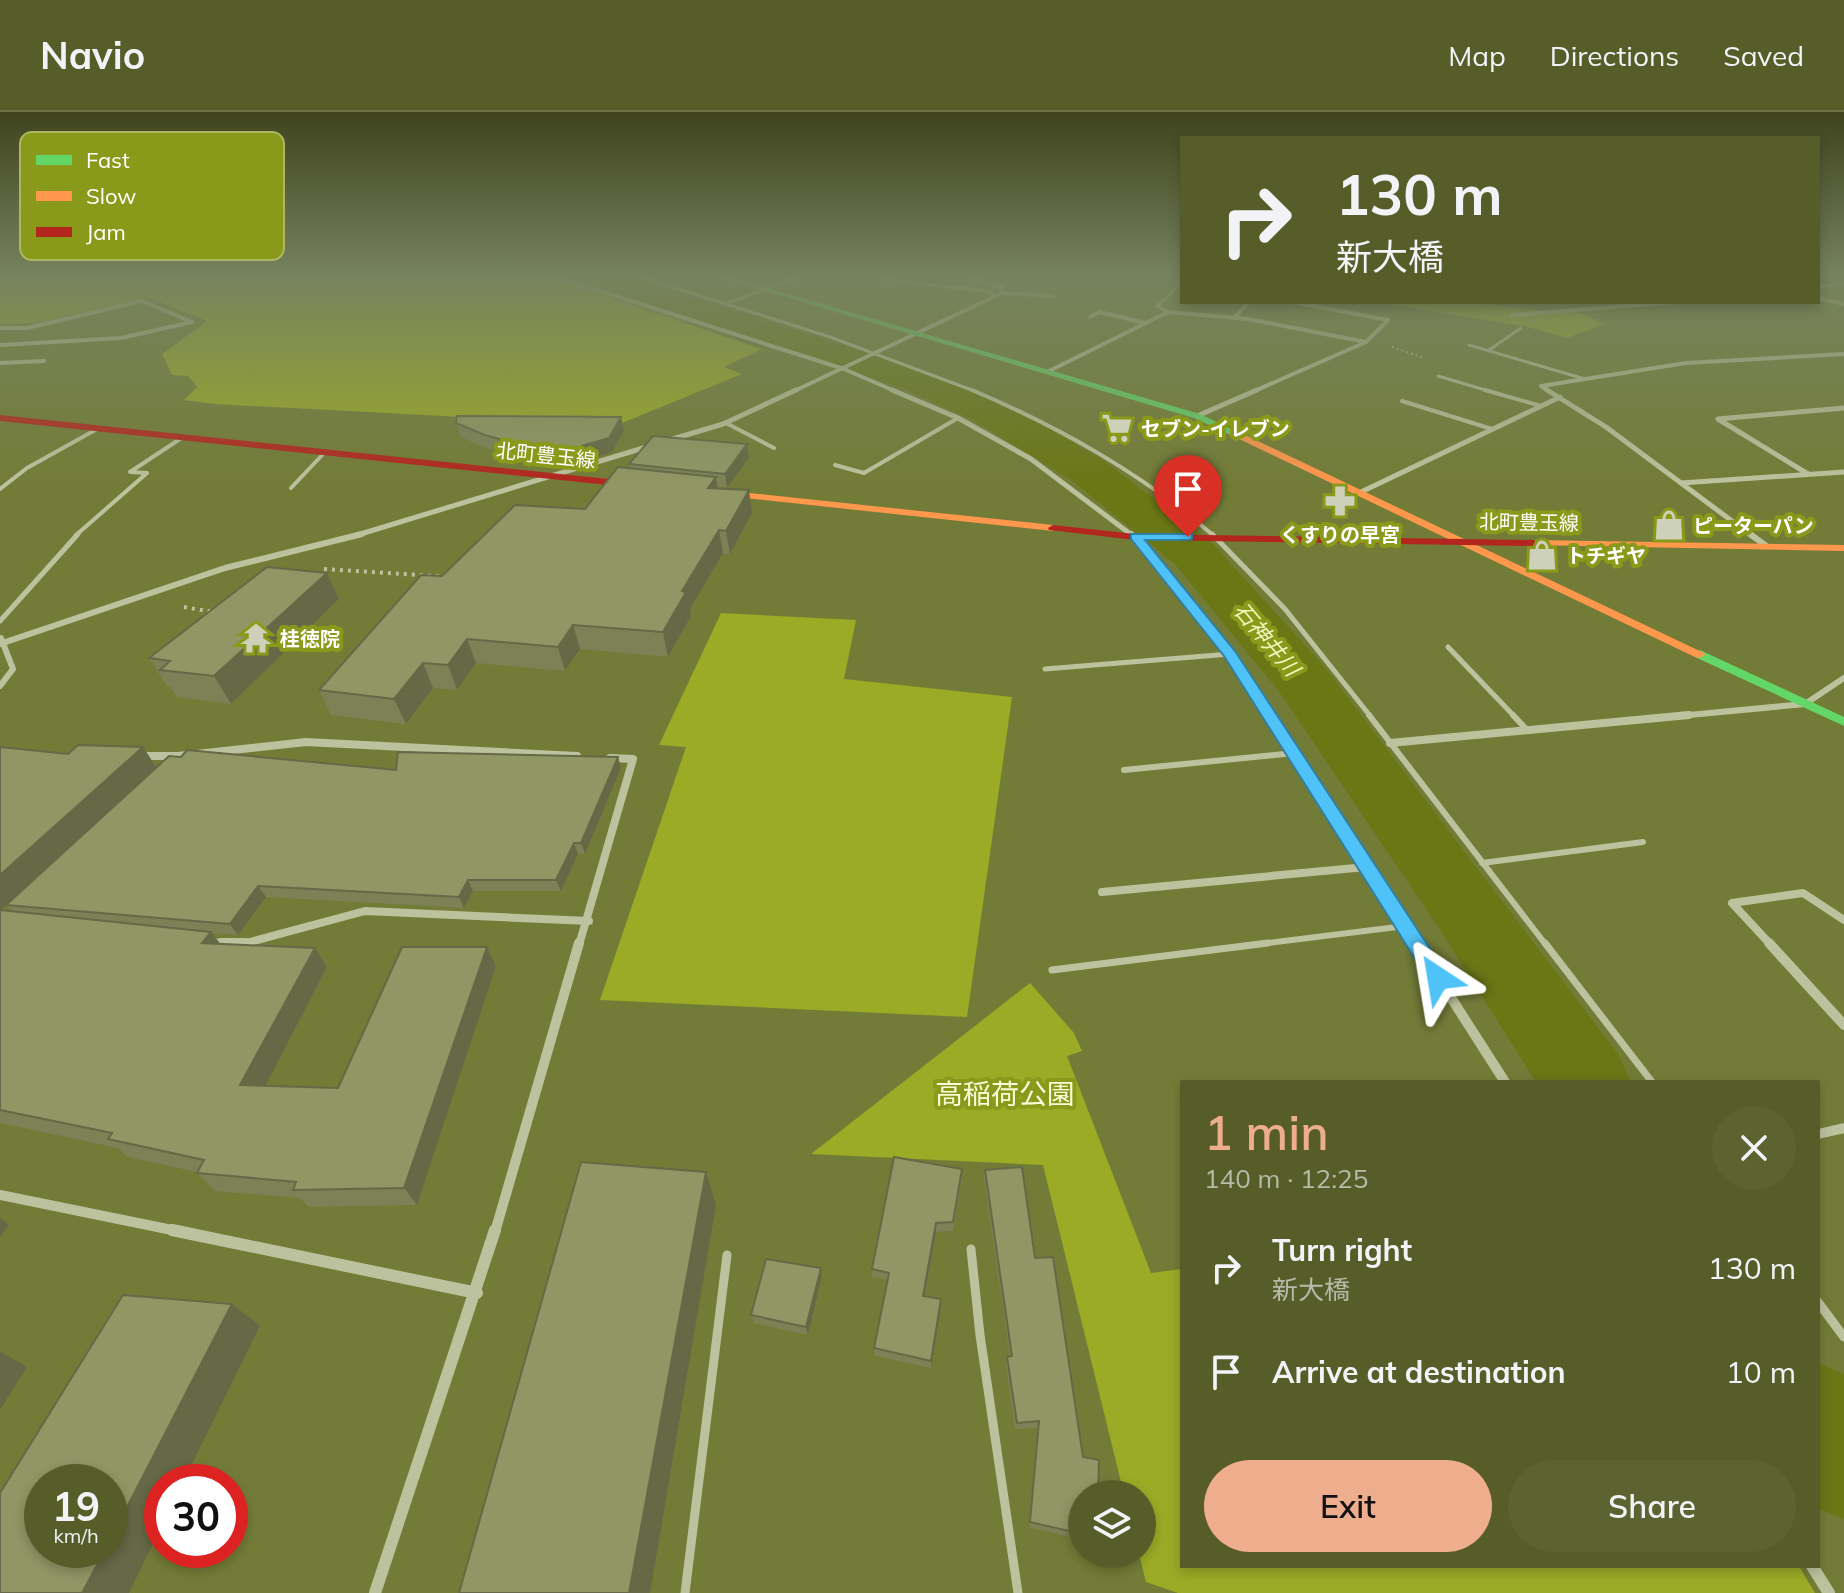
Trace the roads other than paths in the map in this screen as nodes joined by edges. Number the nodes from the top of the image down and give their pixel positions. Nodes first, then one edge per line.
1 (773, 345) edge
2 (854, 345) edge
3 (892, 345) edge
4 (955, 345) edge
5 (1101, 345) edge
6 (1359, 345) edge
7 (1469, 345) dead end
8 (1496, 345) edge
9 (1489, 350) junction
10 (876, 352) junction
11 (1844, 354) edge
12 (44, 361) dead end
13 (0, 363) edge
14 (846, 368) junction
15 (1047, 372) junction
16 (1438, 376) dead end
17 (1585, 379) junction
18 (1560, 397) junction
19 (1402, 401) dead end
20 (1541, 406) junction
21 (1844, 408) edge
22 (1197, 416) junction
23 (0, 418) edge
24 (958, 418) junction
25 (726, 423) junction
26 (97, 429) junction
27 (1492, 429) junction
28 (183, 437) junction
29 (774, 448) dead end
30 (325, 452) junction
31 (835, 465) dead end
32 (1844, 472) edge
33 (1808, 474) junction
34 (550, 476) junction
35 (1681, 483) junction
36 (645, 485) edge
37 (291, 488) dead end
38 (0, 489) edge
39 (708, 492) edge
40 (1361, 492) junction
41 (1135, 537) junction
42 (1214, 537) junction
43 (1458, 541) junction
44 (1765, 545) junction
45 (1844, 548) edge
46 (0, 621) edge
47 (1, 641) edge
48 (1448, 647) dead end
49 (1230, 654) junction
50 (1045, 669) dead end
51 (1844, 678) edge
52 (0, 686) edge
53 (1805, 704) junction
54 (1844, 722) edge
55 (1527, 730) junction
56 (1390, 743) junction
57 (1294, 753) junction
58 (130, 756) edge
59 (178, 756) junction
60 (586, 757) edge
61 (602, 758) edge
62 (167, 766) edge
63 (1124, 770) dead end
64 (1643, 842) dead end
65 (1482, 863) junction
66 (1366, 867) junction
67 (1102, 892) dead end
68 (1844, 920) edge
69 (589, 921) junction
70 (1405, 926) junction
71 (195, 940) edge
72 (1052, 970) dead end
73 (1844, 1025) edge
74 (1504, 1080) edge
75 (1650, 1080) edge
76 (1844, 1128) edge
77 (1820, 1134) edge
78 (0, 1195) edge
79 (971, 1249) dead end
80 (727, 1255) dead end
81 (477, 1293) junction
82 (1820, 1305) edge
83 (1844, 1337) edge
84 (1813, 1568) edge
85 (375, 1593) edge
86 (685, 1593) edge
87 (1018, 1593) edge
88 (1829, 1593) edge

1 - 14 street
2 - 10 lane
3 - 10 street
4 - 15 main road
5 - 15 street
6 - 22 street
7 - 9 lane
8 - 9 lane
9 - 17 lane
10 - 14 street
10 - 42 lane
11 - 17 street
12 - 13 street
14 - 24 street
14 - 25 street
15 - 22 main road
16 - 20 lane
17 - 18 street
18 - 20 street
18 - 35 street
19 - 27 lane
20 - 27 street
21 - 33 street
22 - 40 main road
23 - 26 main road, 北町豊玉線
24 - 31 lane
24 - 41 street
25 - 29 lane
25 - 34 street
26 - 28 main road, 北町豊玉線
26 - 38 lane
27 - 40 street
28 - 30 main road, 北町豊玉線
28 - 46 lane
30 - 34 main road, 北町豊玉線
30 - 37 lane
32 - 33 street
33 - 35 street
34 - 36 main road, 北町豊玉線
34 - 47 street
35 - 44 street
39 - 41 main road
40 - 43 main road
41 - 42 main road, 北町豊玉線
41 - 49 street
42 - 43 main road, 北町豊玉線
42 - 56 lane
43 - 44 main road, 北町豊玉線
43 - 53 main road
44 - 45 main road, 北町豊玉線
47 - 52 street
48 - 55 lane
49 - 50 lane
49 - 57 street
51 - 53 street
53 - 54 main road
53 - 55 street
55 - 56 street
56 - 65 lane
57 - 63 lane
57 - 66 street
58 - 59 street
59 - 60 street
59 - 62 street
61 - 69 street
64 - 65 lane
65 - 75 lane
66 - 67 street
66 - 70 street
68 - 73 street
69 - 71 street
69 - 81 street
70 - 72 lane
70 - 74 street
76 - 77 street
78 - 81 street
79 - 87 lane
80 - 86 lane
81 - 85 street
82 - 83 lane
84 - 88 street

